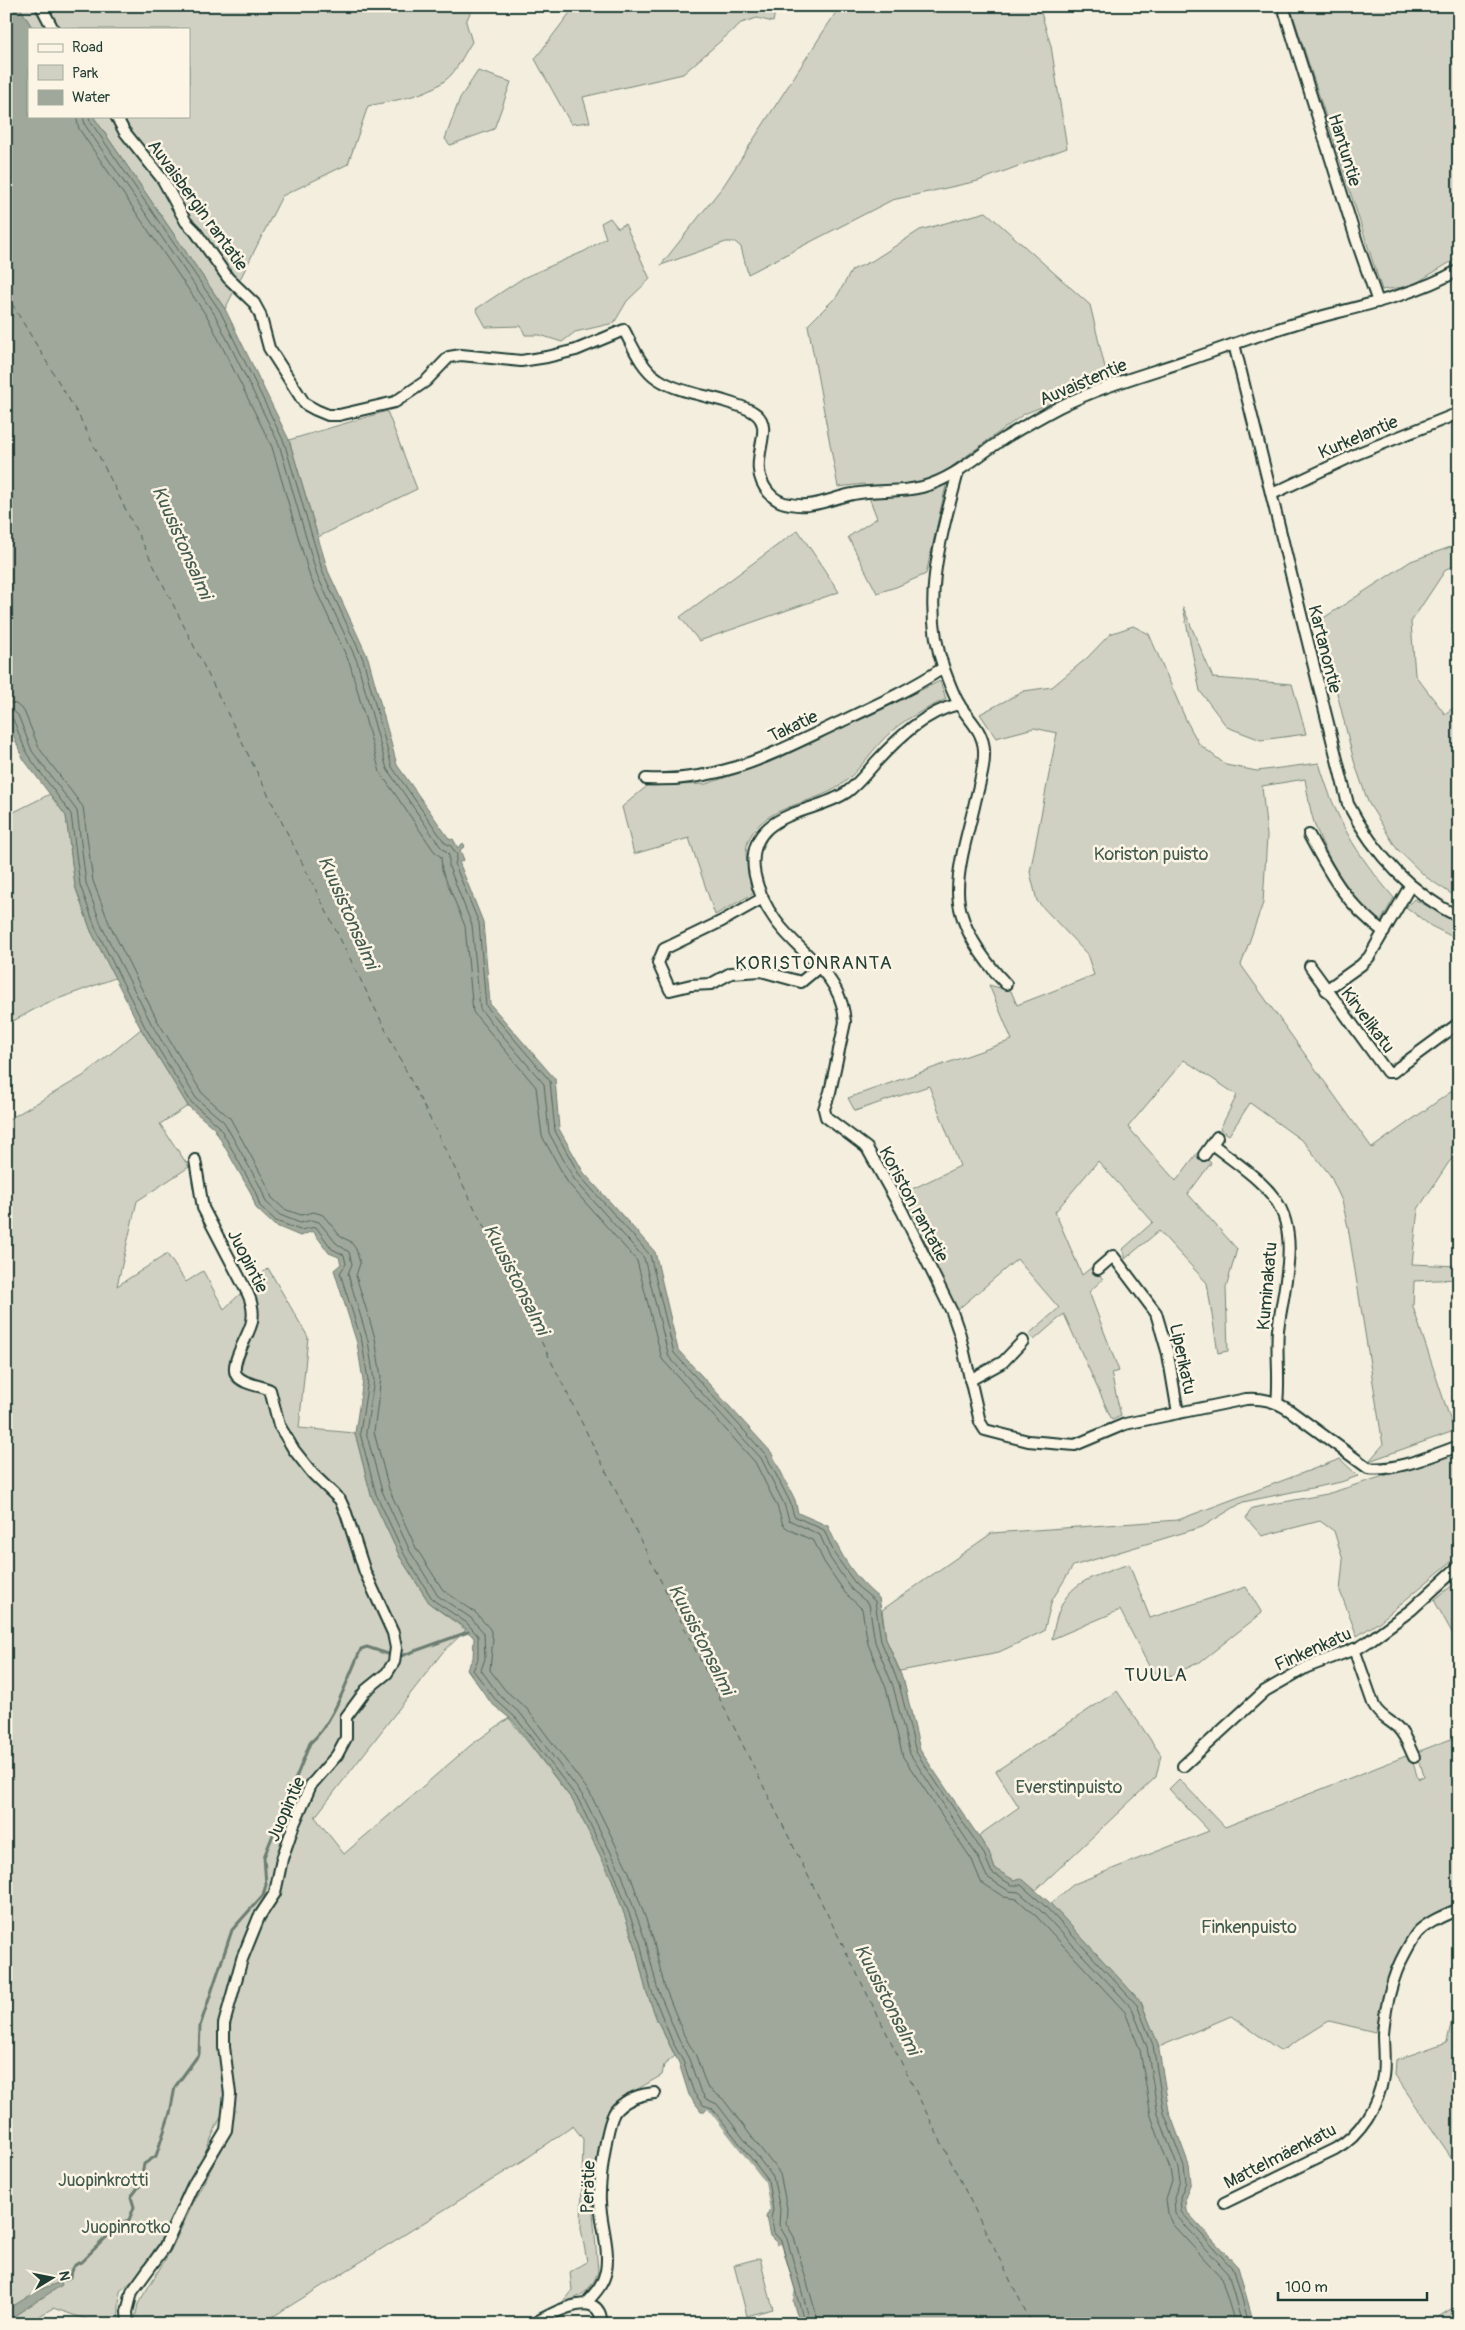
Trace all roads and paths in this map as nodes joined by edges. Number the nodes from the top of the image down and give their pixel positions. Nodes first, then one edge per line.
1 (41, 6) edge
2 (1283, 6) edge
3 (53, 28) edge
4 (117, 118) edge
5 (1459, 270) edge
6 (1378, 302) junction
7 (1234, 344) junction
8 (1459, 413) edge
9 (958, 472) junction
10 (1272, 494) junction
11 (944, 668) junction
12 (959, 704) junction
13 (646, 779) dead end
14 (1309, 835) dead end
15 (1410, 886) junction
16 (763, 898) junction
17 (1459, 917) edge
18 (1384, 932) junction
19 (1310, 966) dead end
20 (819, 967) junction
21 (1006, 984) dead end
22 (1326, 990) junction
23 (1458, 1024) edge
24 (1204, 1155) dead end
25 (195, 1160) dead end
26 (1098, 1268) dead end
27 (1024, 1341) dead end
28 (970, 1380) junction
29 (1277, 1403) junction
30 (1178, 1413) junction
31 (1459, 1446) edge
32 (1459, 1566) edge
33 (1354, 1649) junction
34 (1414, 1757) dead end
35 (1183, 1766) dead end
36 (1459, 1909) edge
37 (655, 2093) dead end
38 (1224, 2203) dead end
39 (586, 2303) junction
40 (128, 2324) edge
41 (533, 2324) edge
42 (602, 2324) edge

1 - 3 street
2 - 6 street, Hantuntie
4 - 9 street, Auvaisbergin rantatie
5 - 6 street, Auvaistentie
6 - 7 street, Auvaistentie
7 - 9 street, Auvaistentie
7 - 10 street, Kartanontie
8 - 10 street, Kurkelantie
9 - 11 street
10 - 15 street, Kartanontie
11 - 12 street
11 - 13 street, Takatie
12 - 16 street, Koriston rantatie
12 - 21 street
14 - 18 street
15 - 17 street, Kartanontie
15 - 18 street, Kirvelikatu
16 - 20 street, Koriston rantatie
16 - 20 street
18 - 22 street, Kirvelikatu
19 - 22 street, Kirvelikatu
20 - 28 street, Koriston rantatie
22 - 23 street, Kirvelikatu
24 - 29 street, Kuminakatu
25 - 40 street, Juopintie
26 - 30 street, Liperikatu
27 - 28 street
28 - 30 street, Koriston rantatie
29 - 30 street, Koriston rantatie
29 - 31 street, Koriston rantatie
32 - 33 street, Finkenkatu
33 - 34 street
33 - 35 street, Finkenkatu
36 - 38 street, Mattelmäenkatu
37 - 39 street, Perätie
39 - 41 street
39 - 42 street

